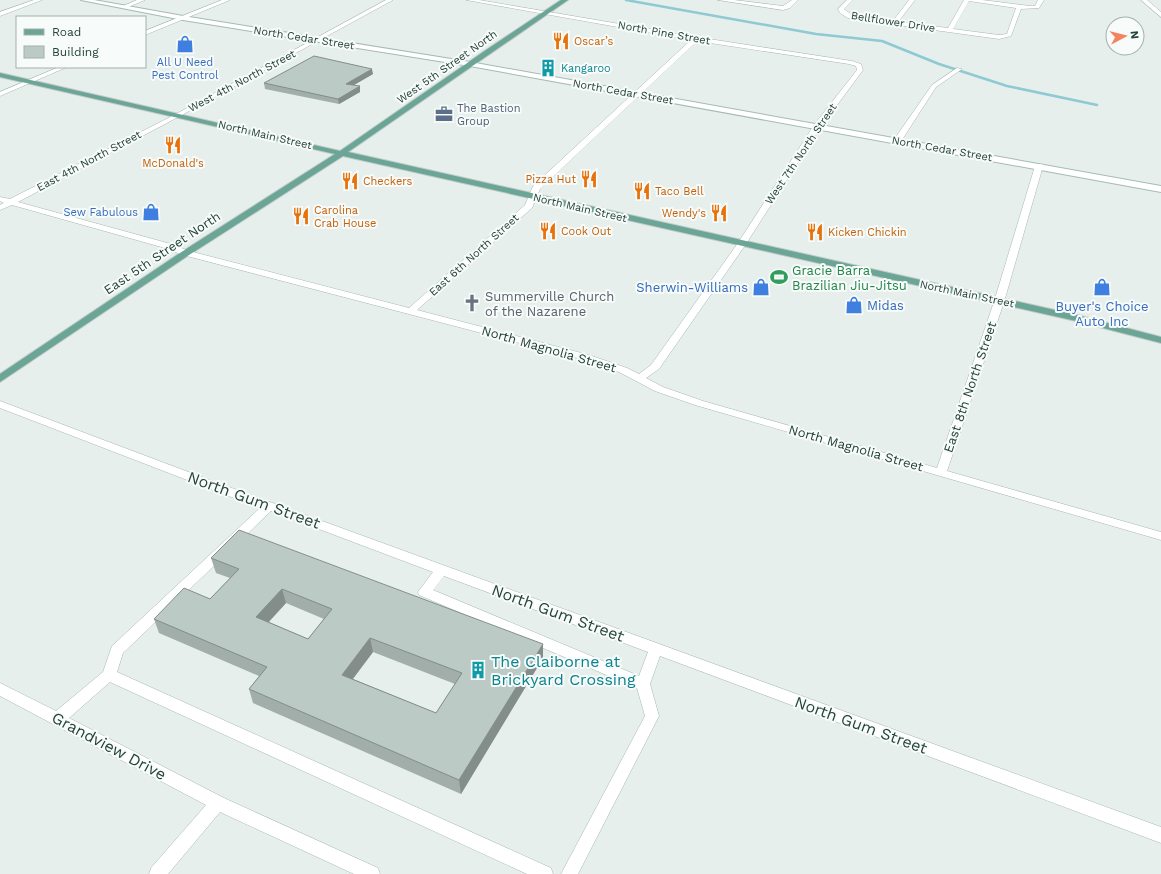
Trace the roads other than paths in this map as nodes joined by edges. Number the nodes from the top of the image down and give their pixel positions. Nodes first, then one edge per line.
1 (39, 0) edge
2 (84, 0) edge
3 (142, 0) edge
4 (227, 0) edge
5 (390, 0) edge
6 (469, 0) edge
7 (565, 0) edge
8 (721, 0) edge
9 (795, 0) edge
10 (849, 0) edge
11 (912, 0) edge
12 (966, 0) edge
13 (970, 0) edge
14 (1041, 0) edge
15 (1144, 0) edge
16 (741, 1) edge
17 (124, 7) junction
18 (1019, 7) junction
19 (545, 13) junction
20 (0, 14) edge
21 (1161, 15) edge
22 (183, 18) junction
23 (894, 24) junction
24 (949, 31) junction
25 (146, 33) edge
26 (696, 39) junction
27 (318, 40) junction
28 (470, 64) junction
29 (859, 65) joint
30 (62, 68) edge
31 (958, 69) dead end
32 (0, 74) edge
33 (30, 82) junction
34 (0, 94) edge
35 (636, 94) junction
36 (178, 115) junction
37 (817, 127) junction
38 (898, 141) junction
39 (342, 152) junction
40 (1039, 166) junction
41 (1161, 189) edge
42 (533, 197) junction
43 (0, 199) edge
44 (12, 202) junction
45 (0, 208) edge
46 (742, 244) junction
47 (186, 253) junction
48 (999, 302) junction
49 (411, 311) junction
50 (1161, 340) edge
51 (0, 379) edge
52 (639, 379) junction
53 (0, 404) edge
54 (941, 472) junction
55 (269, 506) junction
56 (1161, 536) edge
57 (441, 570) junction
58 (656, 649) junction
59 (109, 675) junction
60 (643, 684) junction
61 (0, 689) edge
62 (57, 719) junction
63 (218, 803) junction
64 (1161, 835) edge
65 (156, 874) edge
66 (372, 874) edge
67 (545, 874) edge
68 (569, 874) edge

1 - 20 street
2 - 17 street, North Cedar Street
3 - 17 street
4 - 22 street
5 - 27 street, West 4th North Street
6 - 19 street, North Pine Street
7 - 19 main road, West 5th Street North
8 - 16 street
9 - 16 street
10 - 23 street, Bellflower Drive
11 - 23 street
12 - 24 street, Bellflower Drive
13 - 18 street
14 - 18 street
15 - 21 street
17 - 22 street, North Cedar Street
18 - 24 street
19 - 26 street, North Pine Street
19 - 28 main road, West 5th Street North
22 - 25 street
22 - 27 street, North Cedar Street
23 - 24 street, Bellflower Drive
26 - 29 street, North Pine Street
26 - 35 street, East 6th North Street
27 - 28 street, North Cedar Street
27 - 36 street, West 4th North Street
28 - 35 street, North Cedar Street
28 - 39 main road, West 5th Street North
29 - 37 street, West 7th North Street
30 - 33 street
31 - 38 street
32 - 33 main road, North Main Street
33 - 34 street
33 - 36 main road, North Main Street
35 - 37 street, North Cedar Street
35 - 42 street, East 6th North Street
36 - 39 main road, North Main Street
36 - 44 street, East 4th North Street
37 - 38 street, North Cedar Street
37 - 46 street, West 7th North Street
38 - 40 street, North Cedar Street
39 - 42 main road, North Main Street
39 - 47 main road, East 5th Street North
40 - 41 street, North Cedar Street
40 - 48 street, East 8th North Street
42 - 46 main road, North Main Street
42 - 49 street, East 6th North Street
43 - 44 street, North Magnolia Street
44 - 45 street, East 4th North Street
44 - 47 street, North Magnolia Street
46 - 48 main road, North Main Street
46 - 52 street, West 7th North Street
47 - 49 street, North Magnolia Street
47 - 51 main road, East 5th Street North
48 - 50 main road, North Main Street
48 - 54 street, East 8th North Street
49 - 52 street, North Magnolia Street
52 - 54 street, North Magnolia Street
53 - 55 street, North Gum Street
54 - 56 street, North Magnolia Street
55 - 57 street, North Gum Street
55 - 59 street
57 - 58 street, North Gum Street
57 - 60 street
58 - 60 street
58 - 64 street, North Gum Street
59 - 62 street
59 - 67 street
60 - 68 street
61 - 62 street, Grandview Drive
62 - 63 street, Grandview Drive
63 - 65 street
63 - 66 street, Grandview Drive

